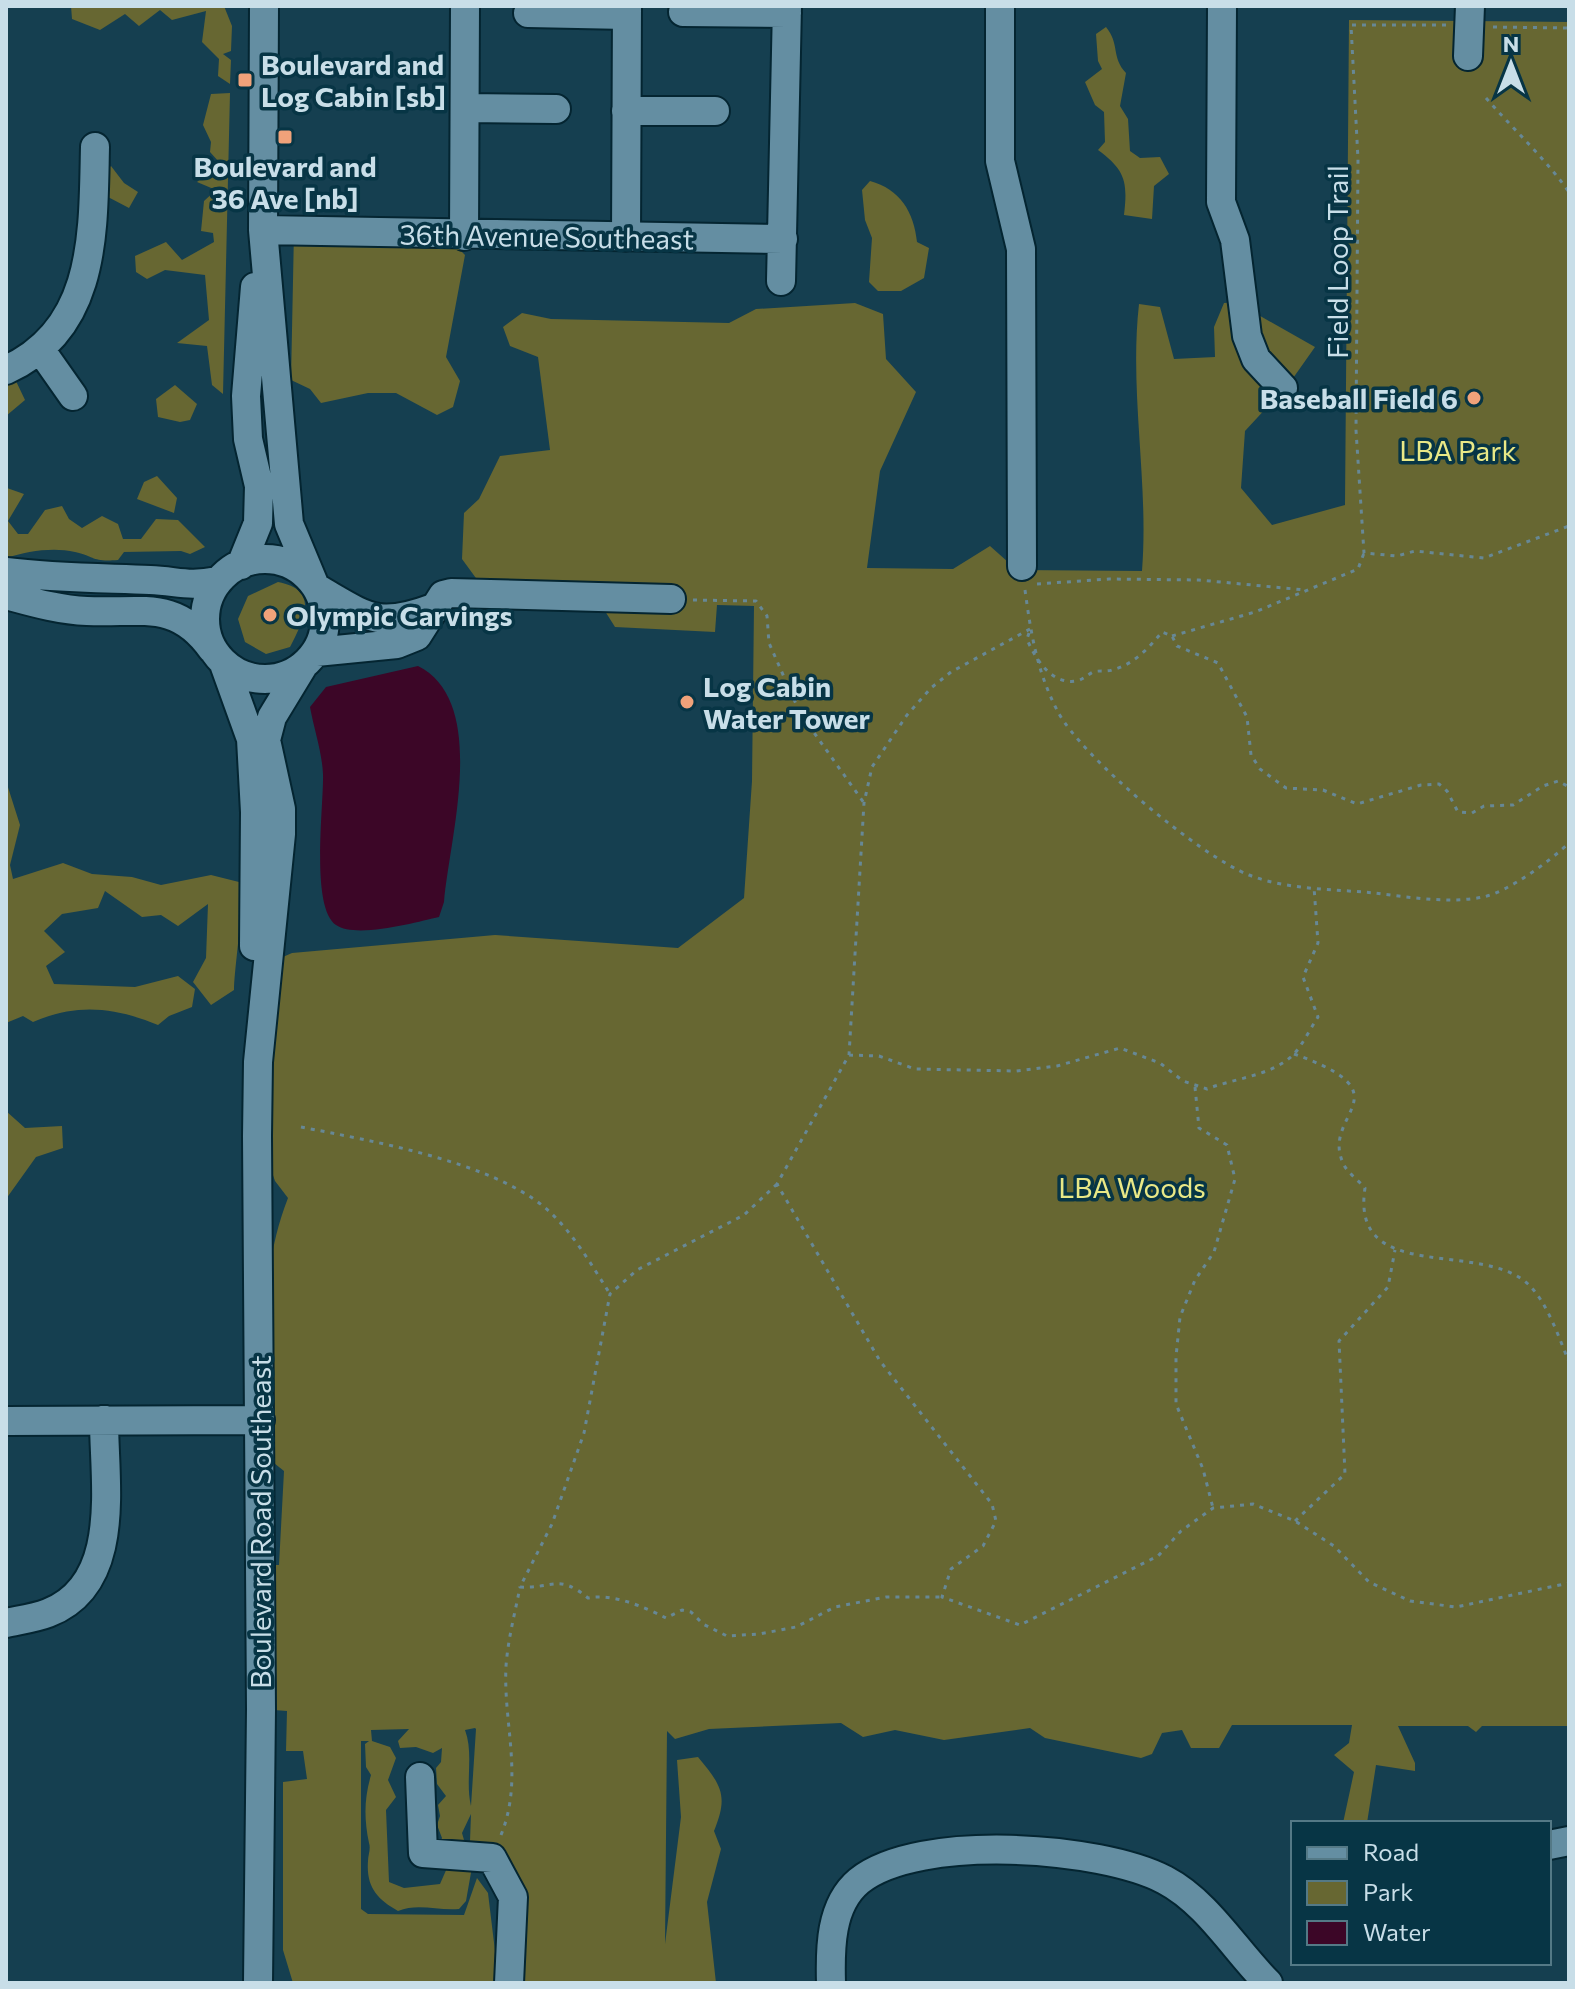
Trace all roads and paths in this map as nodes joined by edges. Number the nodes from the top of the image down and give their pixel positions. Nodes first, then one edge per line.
1 (264, 6) edge
2 (465, 6) edge
3 (1000, 6) edge
4 (1222, 6) edge
5 (627, 10) edge
6 (787, 10) edge
7 (683, 12) dead end
8 (528, 13) dead end
9 (1469, 17) edge
10 (1569, 28) edge
11 (1468, 56) dead end
12 (1486, 98) dead end
13 (465, 108) junction
14 (556, 109) dead end
15 (626, 111) junction
16 (715, 111) dead end
17 (95, 147) dead end
18 (1569, 192) edge
19 (263, 230) junction
20 (464, 236) junction
21 (626, 237) junction
22 (783, 239) junction
23 (781, 281) dead end
24 (40, 349) junction
25 (6, 370) edge
26 (1283, 388) dead end
27 (73, 396) dead end
28 (1569, 526) edge
29 (1364, 553) junction
30 (241, 565) junction
31 (1022, 566) junction
32 (6, 572) edge
33 (218, 581) junction
34 (316, 586) junction
35 (1305, 590) junction
36 (6, 595) edge
37 (671, 599) joint
38 (433, 608) junction
39 (1030, 629) junction
40 (1172, 636) junction
41 (1034, 653) junction
42 (310, 659) junction
43 (220, 660) junction
44 (1569, 787) edge
45 (864, 803) junction
46 (1569, 843) edge
47 (1314, 887) junction
48 (1294, 1054) junction
49 (849, 1055) junction
50 (258, 1062) junction
51 (1195, 1085) junction
52 (301, 1127) dead end
53 (777, 1184) junction
54 (1395, 1250) junction
55 (610, 1294) junction
56 (1569, 1362) edge
57 (104, 1420) junction
58 (260, 1420) junction
59 (6, 1421) edge
60 (1213, 1508) junction
61 (1295, 1521) junction
62 (1569, 1583) edge
63 (520, 1587) junction
64 (942, 1597) junction
65 (6, 1623) edge
66 (420, 1777) dead end
67 (492, 1858) junction
68 (258, 1983) edge
69 (509, 1983) edge
70 (831, 1983) edge
71 (1268, 1983) edge

1 - 19 street
2 - 13 street
3 - 31 street
4 - 26 street
5 - 8 street
5 - 15 street
6 - 7 street
6 - 22 street
9 - 10 path, Field Loop Trail
9 - 11 street
9 - 29 path, Field Loop Trail
12 - 18 path
13 - 14 street
13 - 20 street
15 - 16 street
15 - 21 street
17 - 24 street
19 - 20 street, 36th Avenue Southeast
19 - 30 street
19 - 34 street
20 - 21 street, 36th Avenue Southeast
21 - 22 street, 36th Avenue Southeast
22 - 23 street
24 - 25 street
24 - 27 street
28 - 29 path
29 - 35 path
30 - 33 street
30 - 34 street
31 - 35 path
31 - 39 path
32 - 33 street
33 - 43 street
34 - 38 street
34 - 42 street
35 - 40 path
36 - 43 street
37 - 38 street
37 - 45 path
38 - 42 street
39 - 41 path
39 - 45 path
40 - 41 path
40 - 44 path
41 - 47 path
42 - 43 street
42 - 50 street, Boulevard Road Southeast
43 - 50 street, Boulevard Road Southeast
45 - 49 path
46 - 47 path
47 - 48 path
48 - 51 path
48 - 54 path
49 - 51 path
49 - 53 path
50 - 58 street, Boulevard Road Southeast
51 - 60 path
52 - 55 path
53 - 55 path
53 - 64 path
54 - 56 path
54 - 61 path
55 - 63 path
57 - 58 street
57 - 59 street
57 - 65 street
58 - 68 street, Boulevard Road Southeast
60 - 61 path
60 - 64 path
61 - 62 path
63 - 64 path
63 - 67 path
66 - 67 street
67 - 69 street
70 - 71 street

